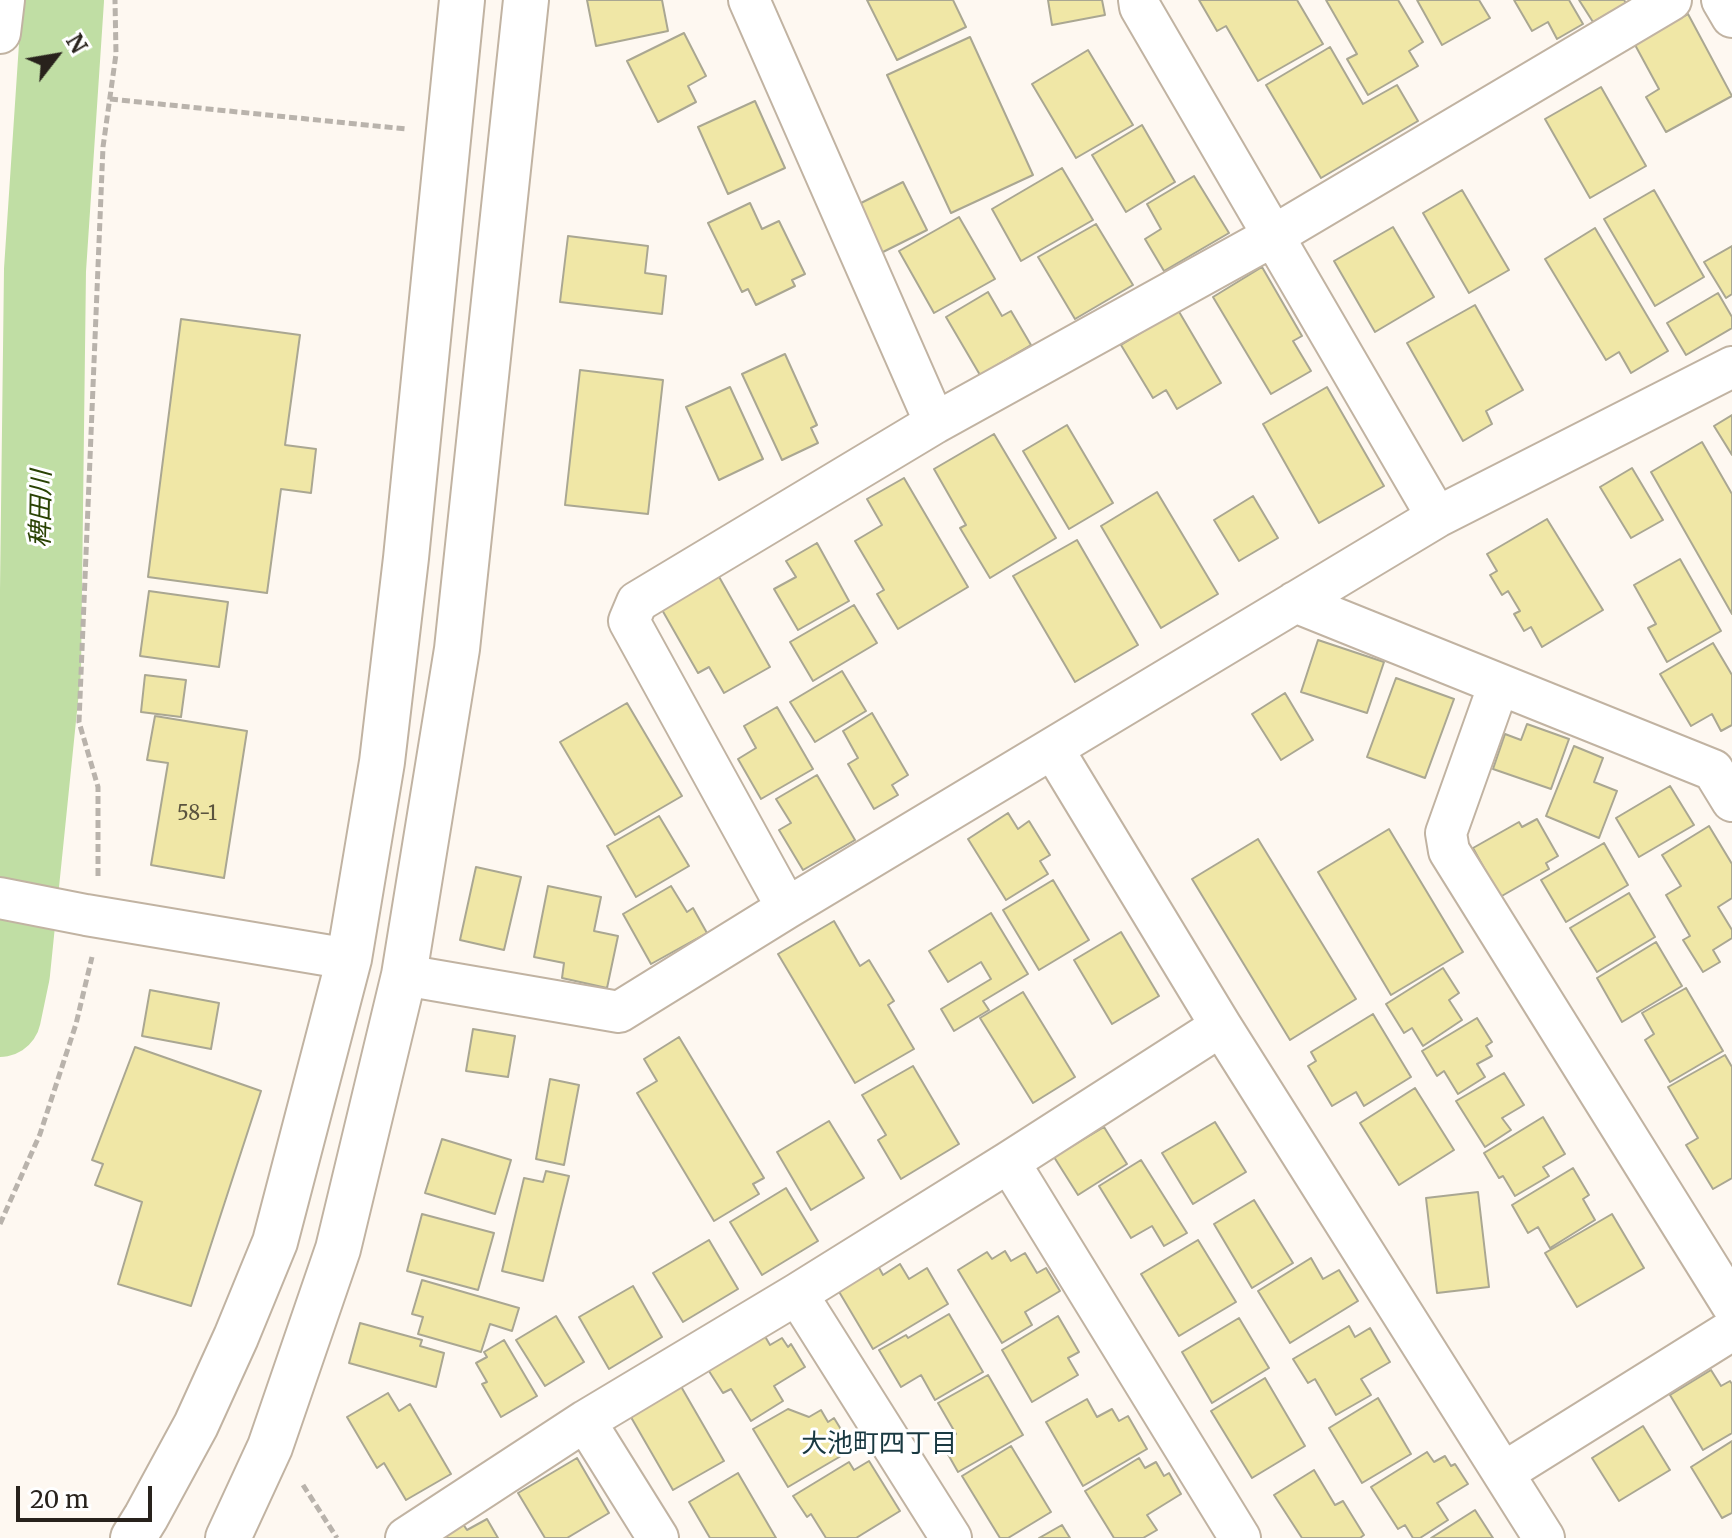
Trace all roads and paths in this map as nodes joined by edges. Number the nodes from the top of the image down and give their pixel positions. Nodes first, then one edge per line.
1 (4, 0) edge
2 (115, 0) edge
3 (462, 0) edge
4 (526, 0) edge
5 (749, 0) edge
6 (1139, 0) edge
7 (1671, 0) edge
8 (1722, 0) edge
9 (1732, 17) edge
10 (0, 33) edge
11 (109, 99) junction
12 (419, 130) dead end
13 (1273, 236) junction
14 (1732, 367) edge
15 (935, 423) junction
16 (1437, 517) junction
17 (1295, 602) junction
18 (1499, 684) junction
19 (1053, 749) junction
20 (1732, 801) edge
21 (0, 898) edge
22 (787, 908) junction
23 (92, 916) junction
24 (349, 959) junction
25 (404, 975) junction
26 (1221, 1026) junction
27 (1009, 1162) junction
28 (0, 1224) edge
29 (797, 1294) junction
30 (1732, 1305) edge
31 (1732, 1330) edge
32 (585, 1421) junction
33 (1503, 1473) junction
34 (297, 1475) dead end
35 (133, 1538) edge
36 (228, 1538) edge
37 (337, 1538) edge
38 (406, 1538) edge
39 (658, 1538) edge
40 (951, 1538) edge
41 (1240, 1538) edge
42 (1544, 1538) edge

1 - 10 street
2 - 11 path
3 - 24 street
4 - 25 street
5 - 15 street
6 - 13 street
7 - 13 street
8 - 9 street
11 - 12 path
11 - 23 path
13 - 15 street
13 - 16 street
14 - 16 street
15 - 22 street
16 - 17 street
17 - 18 street
17 - 19 street
18 - 20 street
18 - 30 street
19 - 22 street
19 - 26 street
21 - 23 street
22 - 25 street
23 - 24 street
23 - 28 path
24 - 35 street
25 - 36 street
26 - 27 street
26 - 33 street
27 - 29 street
27 - 41 street
29 - 32 street
29 - 40 street
31 - 33 street
32 - 38 street
32 - 39 street
33 - 42 street
34 - 37 path

